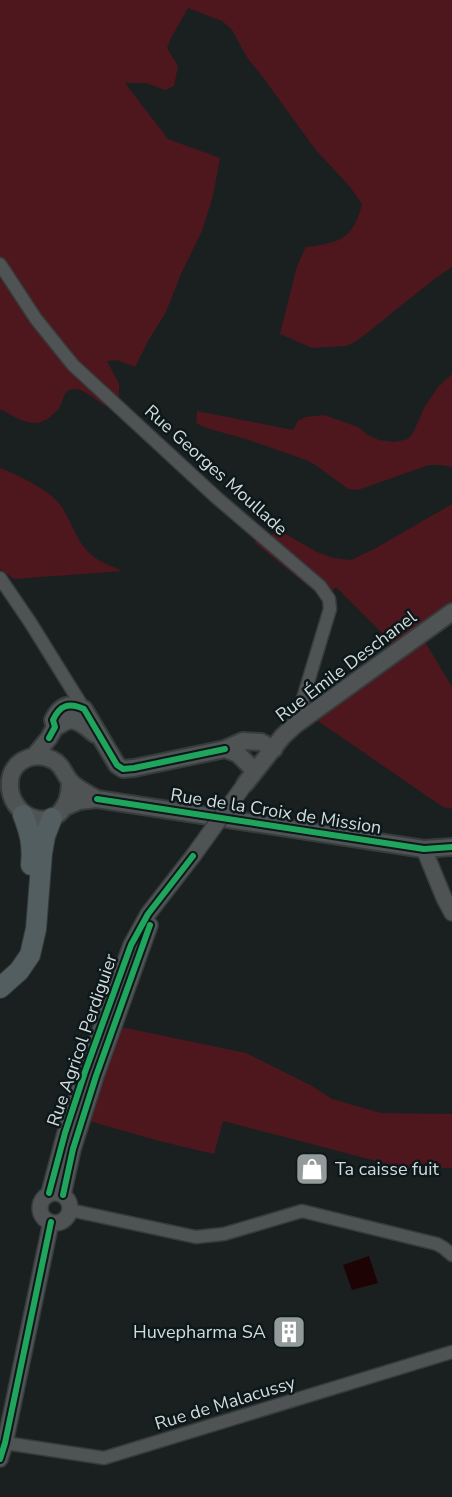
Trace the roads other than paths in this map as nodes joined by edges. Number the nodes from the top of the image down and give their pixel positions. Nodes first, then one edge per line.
1 (0, 264) edge
2 (0, 578) edge
3 (452, 612) edge
4 (84, 709) junction
5 (295, 725) junction
6 (52, 733) junction
7 (102, 740) junction
8 (225, 749) junction
9 (274, 749) junction
10 (35, 755) junction
11 (53, 760) junction
12 (250, 778) junction
13 (70, 781) junction
14 (4, 787) edge
15 (97, 799) junction
16 (12, 808) edge
17 (57, 813) junction
18 (452, 847) edge
19 (424, 849) junction
20 (452, 913) edge
21 (0, 970) edge
22 (0, 988) edge
23 (56, 1194) junction
24 (70, 1210) junction
25 (51, 1222) junction
26 (452, 1255) edge
27 (452, 1352) edge
28 (5, 1443) junction
29 (0, 1459) edge

1 - 5 street, Rue Georges Moullade
2 - 4 street
3 - 5 main road, Rue Émile Deschanel
4 - 6 main road
4 - 7 main road
5 - 9 main road, Rue Émile Deschanel
6 - 7 main road
6 - 10 main road
6 - 11 main road
7 - 8 main road
8 - 9 main road
8 - 12 main road
9 - 12 main road, Rue Émile Deschanel
10 - 11 main road
10 - 14 main road
11 - 13 main road
12 - 23 street, Rue Agricol Perdiguier, bridge
13 - 15 main road
13 - 17 main road
14 - 16 main road
15 - 17 main road
15 - 19 main road, Rue de la Croix de Mission
16 - 17 main road
16 - 21 highway
17 - 22 highway
18 - 19 main road, Rue de la Croix de Mission
19 - 20 street
23 - 24 street
23 - 25 street, Rue Agricol Perdiguier
24 - 25 street
24 - 26 street
25 - 28 street, Rue Agricol Perdiguier
27 - 28 street, Rue de Malacussy
28 - 29 street, Rue Agricol Perdiguier

